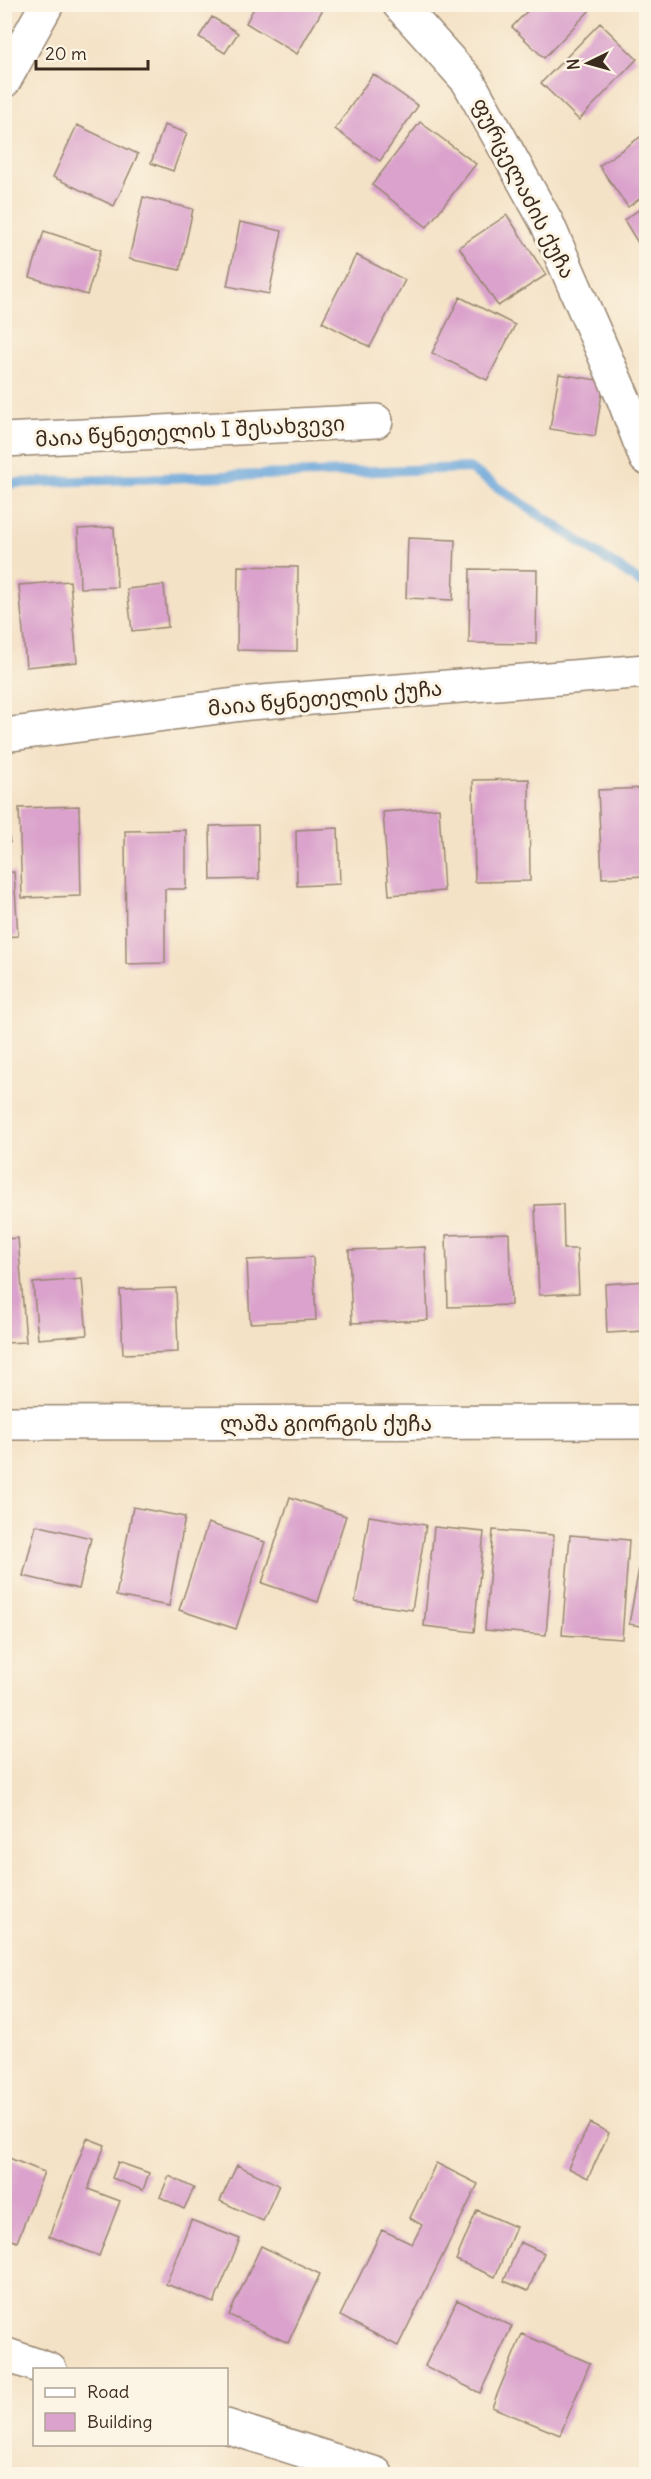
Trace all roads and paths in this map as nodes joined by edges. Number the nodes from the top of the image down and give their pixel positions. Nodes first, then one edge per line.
1 (47, 4) edge
2 (399, 4) edge
3 (4, 81) edge
4 (376, 421) dead end
5 (4, 440) edge
6 (646, 458) edge
7 (646, 671) edge
8 (4, 735) edge
9 (646, 1422) edge
10 (4, 1424) edge
11 (4, 2354) edge
12 (44, 2368) edge
13 (228, 2428) edge
14 (376, 2475) edge

1 - 3 street
2 - 6 street, ფურცელაძის ქუჩა
4 - 5 street, მაია წყნეთელის I შესახვევი
7 - 8 street, მაია წყნეთელის ქუჩა
9 - 10 street, ლაშა გიორგის ქუჩა
11 - 12 street
13 - 14 street

